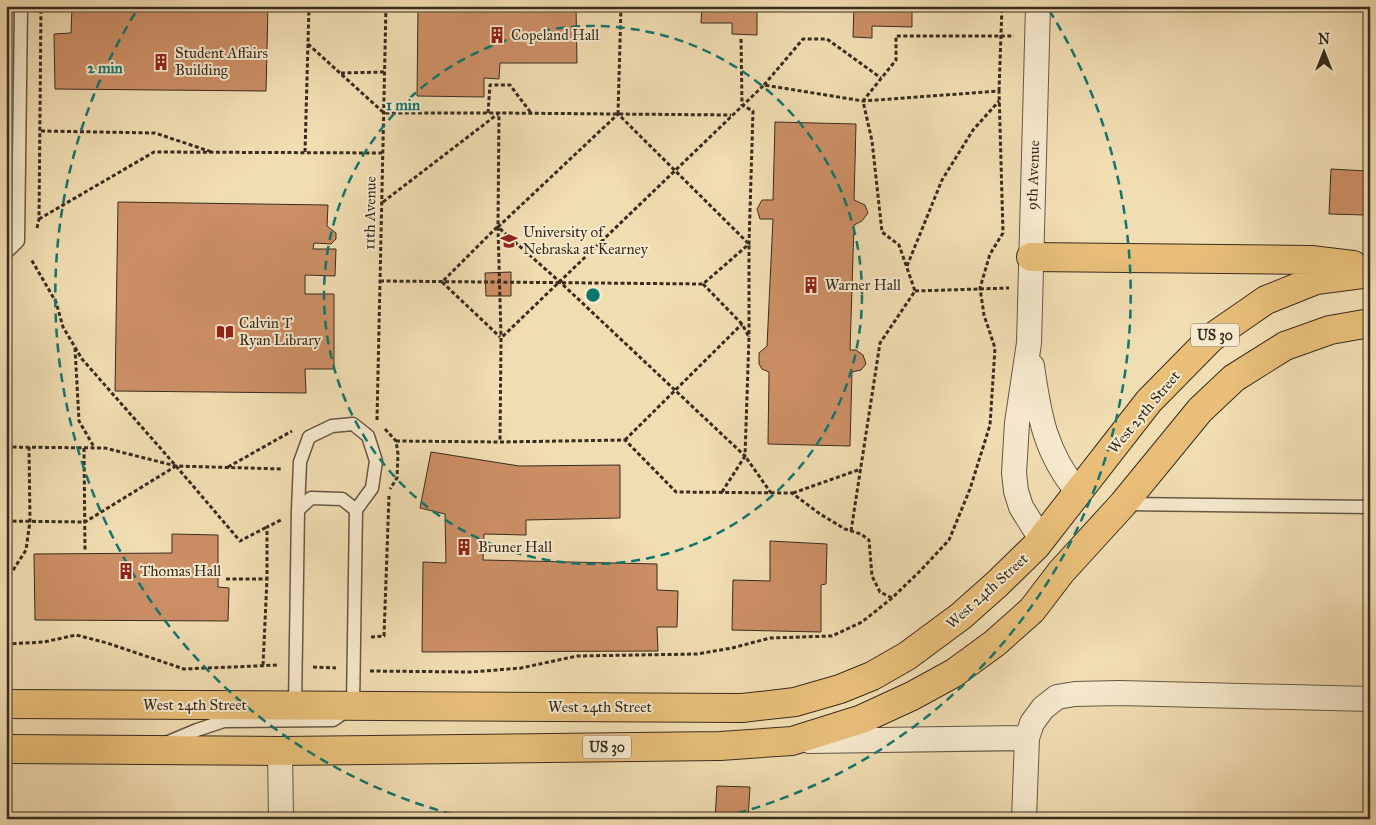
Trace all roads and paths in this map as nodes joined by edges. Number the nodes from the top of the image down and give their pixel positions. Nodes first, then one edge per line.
1 (21, 6) edge
2 (309, 6) edge
3 (386, 6) edge
4 (621, 6) edge
5 (1002, 6) edge
6 (1038, 6) edge
7 (1001, 35) junction
8 (1037, 38) junction
9 (741, 40) dead end
10 (308, 44) junction
11 (384, 72) junction
12 (341, 73) junction
13 (881, 78) junction
14 (764, 85) junction
15 (1000, 91) junction
16 (1000, 100) junction
17 (863, 101) junction
18 (742, 105) junction
19 (384, 113) junction
20 (488, 113) junction
21 (499, 113) junction
22 (531, 113) junction
23 (618, 114) junction
24 (732, 115) junction
25 (41, 131) dead end
26 (305, 152) junction
27 (215, 153) junction
28 (382, 153) junction
29 (674, 170) junction
30 (382, 202) junction
31 (39, 220) dead end
32 (498, 227) junction
33 (749, 244) junction
34 (6, 254) edge
35 (1031, 257) junction
36 (31, 259) dead end
37 (907, 267) junction
38 (1370, 267) edge
39 (1370, 273) edge
40 (380, 281) junction
41 (442, 282) junction
42 (560, 282) junction
43 (499, 283) junction
44 (703, 284) junction
45 (980, 288) junction
46 (1030, 289) junction
47 (915, 291) junction
48 (1370, 323) edge
49 (742, 324) junction
50 (748, 337) junction
51 (501, 338) junction
52 (1029, 344) junction
53 (75, 348) junction
54 (675, 391) junction
55 (376, 420) dead end
56 (293, 430) dead end
57 (625, 440) junction
58 (500, 442) junction
59 (6, 447) edge
60 (29, 447) junction
61 (84, 448) junction
62 (94, 448) junction
63 (745, 456) junction
64 (1103, 462) joint
65 (176, 466) junction
66 (227, 467) junction
67 (861, 468) junction
68 (288, 469) dead end
69 (1078, 492) junction
70 (721, 493) junction
71 (792, 493) junction
72 (772, 494) junction
73 (1123, 504) junction
74 (1370, 507) edge
75 (298, 510) junction
76 (356, 510) junction
77 (286, 518) dead end
78 (6, 521) edge
79 (30, 521) junction
80 (85, 522) junction
81 (267, 527) junction
82 (851, 531) junction
83 (1041, 539) junction
84 (86, 550) dead end
85 (1061, 572) junction
86 (226, 579) dead end
87 (267, 580) junction
88 (6, 581) edge
89 (892, 598) junction
90 (367, 637) dead end
91 (6, 644) edge
92 (369, 663) dead end
93 (263, 665) junction
94 (297, 665) junction
95 (354, 670) junction
96 (370, 671) junction
97 (1370, 699) edge
98 (6, 704) edge
99 (295, 705) junction
100 (354, 706) junction
101 (1027, 738) junction
102 (792, 741) junction
103 (6, 749) edge
104 (149, 750) junction
105 (280, 750) junction
106 (280, 819) edge
107 (1024, 819) edge

1 - 34 lane
2 - 10 path
3 - 11 path, 11th Avenue
4 - 23 path
5 - 7 path
6 - 8 street, 9th Avenue
7 - 8 path
7 - 13 path
7 - 15 path
8 - 35 street, 9th Avenue
9 - 18 path
10 - 12 path
10 - 26 path
11 - 12 path
11 - 19 path, 11th Avenue
12 - 19 path
13 - 14 path
13 - 17 path
14 - 17 path
14 - 18 path
15 - 16 path
15 - 17 path
16 - 37 path
16 - 45 path
17 - 37 path
18 - 24 path
18 - 33 path
19 - 20 path
19 - 28 path, 11th Avenue
20 - 21 path
20 - 22 path
21 - 22 path
21 - 30 path
21 - 32 path
22 - 23 path
23 - 24 path
23 - 29 path
23 - 32 path
24 - 29 path
25 - 27 path
26 - 27 path
26 - 28 path
27 - 31 path
28 - 30 path, 11th Avenue
29 - 33 path
29 - 42 path
30 - 40 path, 11th Avenue
32 - 41 path
32 - 42 path
32 - 43 path
33 - 44 path
33 - 50 path
35 - 38 main road
35 - 46 street, 9th Avenue
36 - 53 path
37 - 47 path
39 - 64 main road, West 25th Street / US 30
40 - 41 path
40 - 55 path, 11th Avenue
41 - 43 path
41 - 51 path
42 - 43 path
42 - 44 path
42 - 51 path
42 - 54 path
43 - 51 path
44 - 49 path
45 - 46 path
45 - 47 path
45 - 89 path
46 - 52 street, 9th Avenue
47 - 67 path
48 - 73 main road, US 30
49 - 50 path
49 - 54 path
50 - 63 path
51 - 58 path
52 - 69 street, 9th Avenue
52 - 83 street, 9th Avenue
53 - 62 path
53 - 65 path
54 - 57 path
54 - 63 path
56 - 66 path
57 - 58 path
57 - 70 path
58 - 90 path
59 - 60 path
60 - 61 path
60 - 79 path
61 - 62 path
61 - 80 path
62 - 65 path
63 - 70 path
63 - 72 path
64 - 69 main road, West 24th Street / US 30
65 - 66 path
65 - 80 path
65 - 81 path
66 - 68 path
67 - 71 path
67 - 82 path
69 - 83 main road, West 24th Street / US 30
69 - 85 main road
70 - 72 path
71 - 72 path
71 - 82 path
73 - 74 lane
73 - 85 main road, US 30
75 - 76 lane
75 - 76 lane
75 - 94 lane
76 - 95 lane
77 - 81 path
78 - 79 path
79 - 80 path
79 - 88 path
80 - 84 path
81 - 87 path
82 - 89 path
83 - 100 main road, West 24th Street / US 30
85 - 102 main road, US 30
86 - 87 path
87 - 93 path
89 - 96 path
91 - 93 path
92 - 96 path
93 - 94 path
94 - 95 path
94 - 99 lane
95 - 96 path
95 - 100 lane
97 - 101 street
98 - 99 main road, West 24th Street / US 30
99 - 100 main road, West 24th Street / US 30
100 - 104 lane
101 - 102 street
101 - 107 street
102 - 105 main road, US 30
103 - 104 main road, US 30
104 - 105 main road, US 30
105 - 106 street

